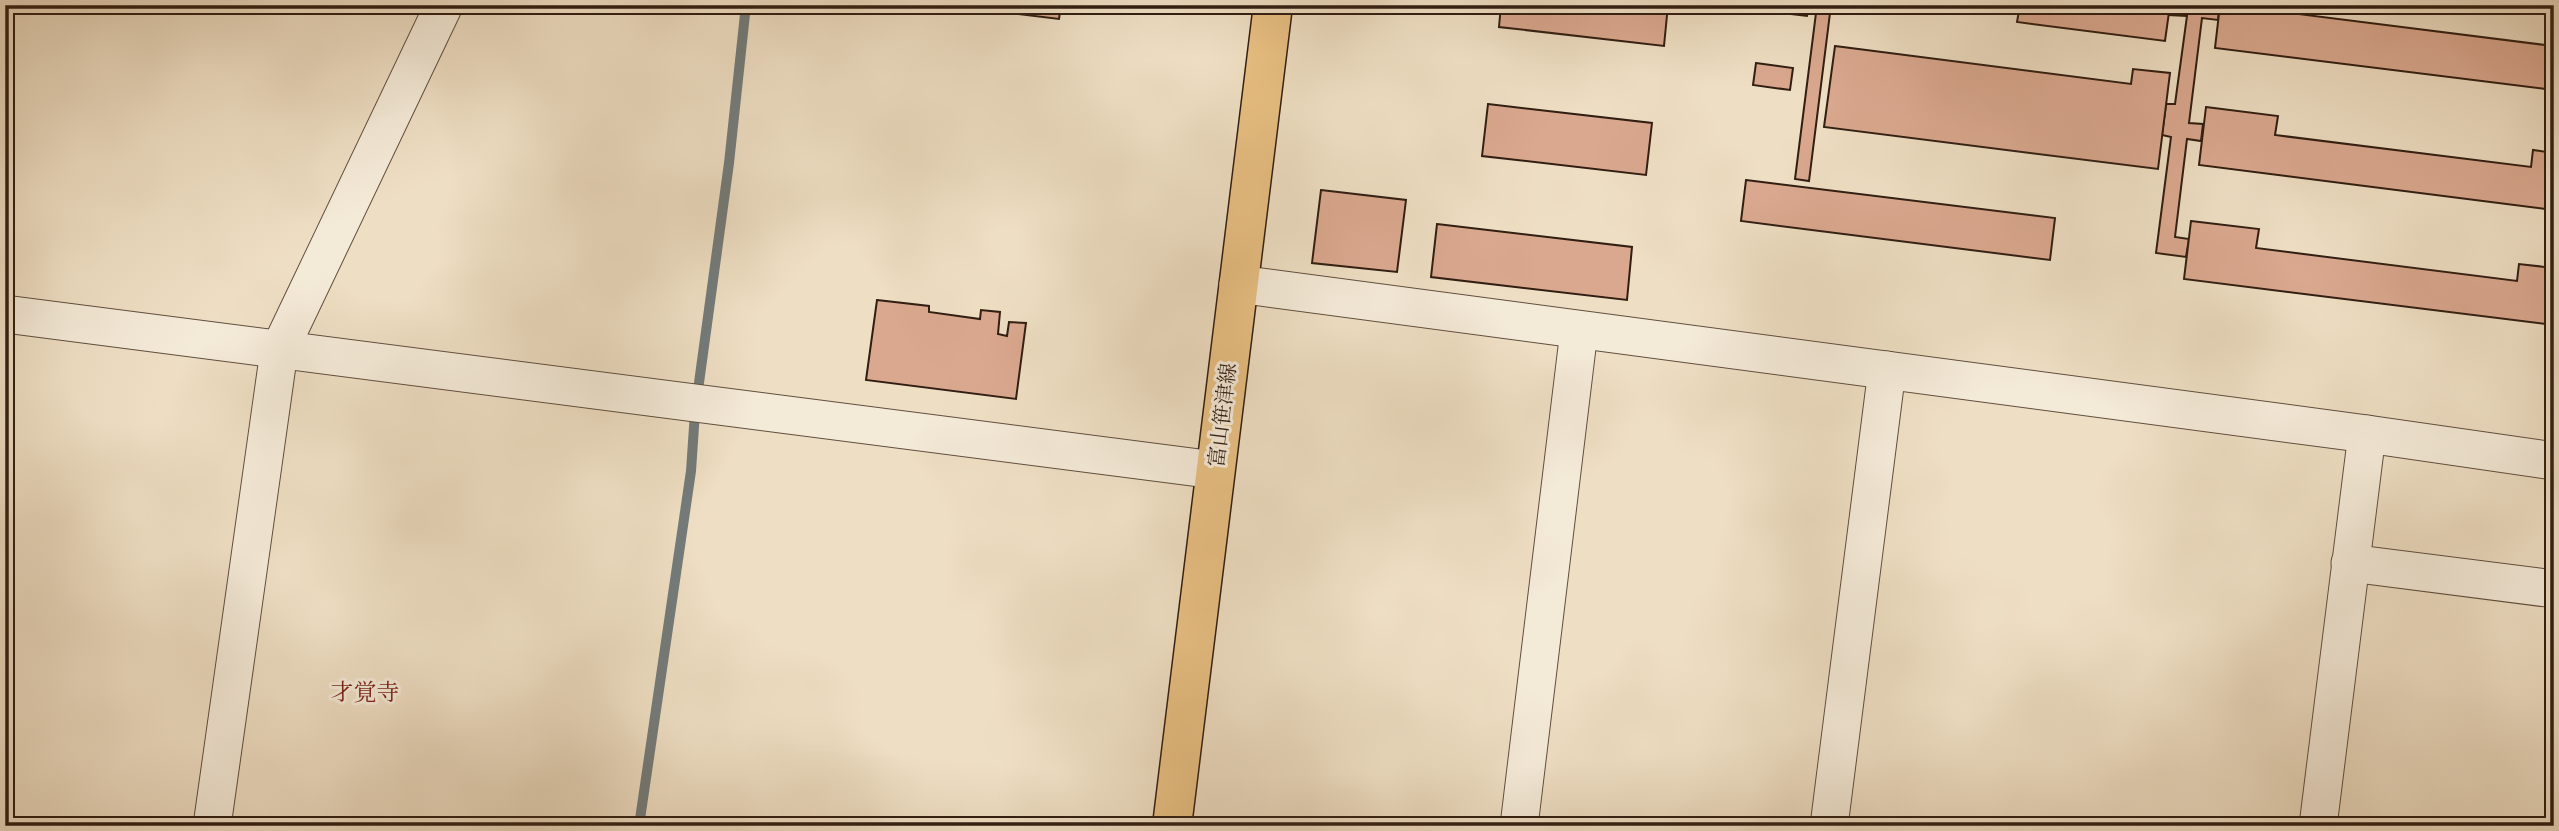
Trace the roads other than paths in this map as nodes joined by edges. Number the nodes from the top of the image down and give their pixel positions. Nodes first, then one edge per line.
1 (444, 5) edge
2 (1273, 5) edge
3 (1238, 284) junction
4 (5, 314) edge
5 (1578, 331) junction
6 (279, 351) junction
7 (1887, 370) junction
8 (2367, 434) junction
9 (2554, 461) edge
10 (1215, 470) junction
11 (2350, 563) junction
12 (2554, 589) edge
13 (212, 826) edge
14 (1172, 826) edge
15 (1519, 826) edge
16 (1829, 826) edge
17 (2318, 826) edge

1 - 6 street
2 - 3 main road, 富山笹津線
3 - 5 street
3 - 10 main road, 富山笹津線
4 - 6 street
5 - 7 street
5 - 15 street
6 - 10 street
6 - 13 street
7 - 8 street
7 - 16 street
8 - 9 street
8 - 11 street
10 - 14 main road, 富山笹津線
11 - 12 street
11 - 17 street

